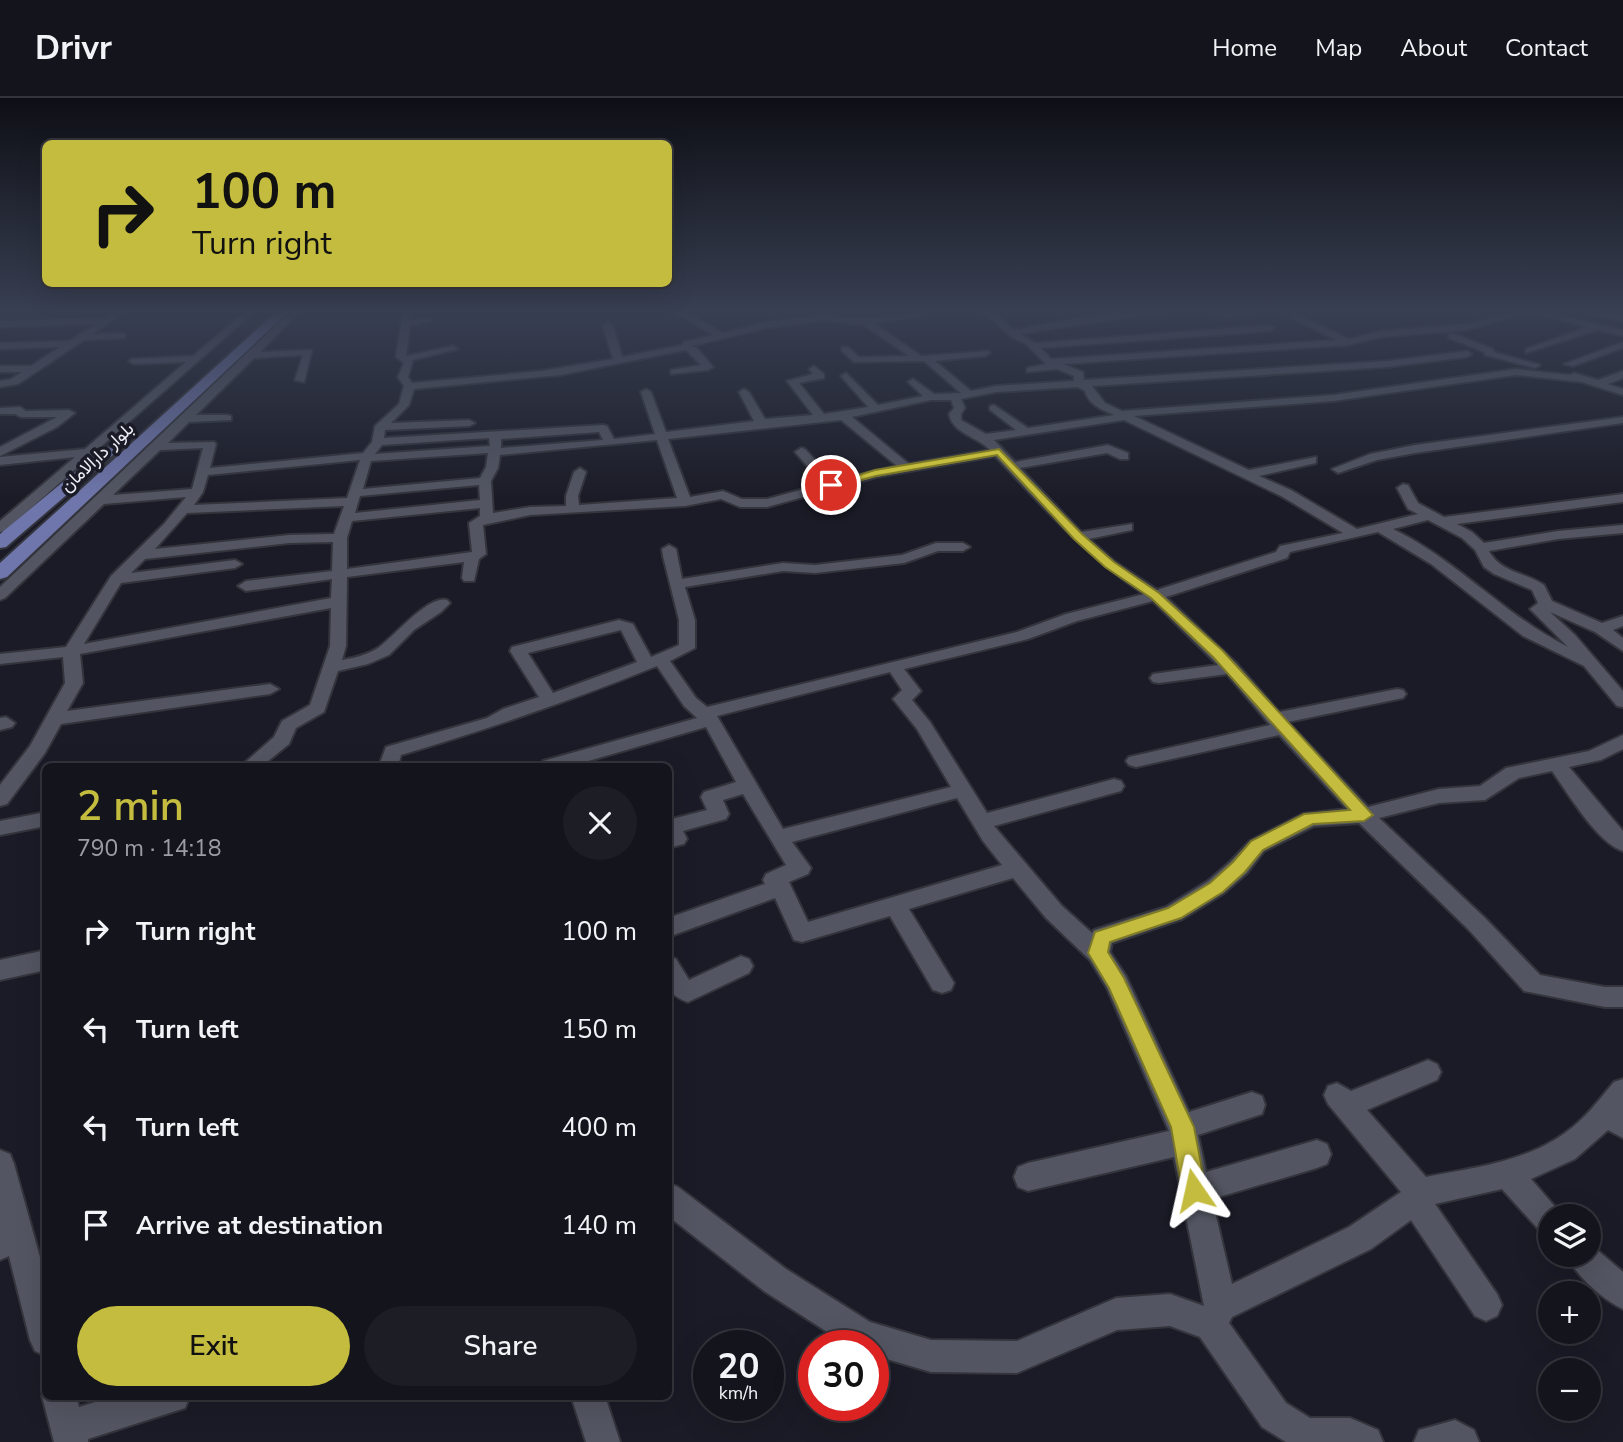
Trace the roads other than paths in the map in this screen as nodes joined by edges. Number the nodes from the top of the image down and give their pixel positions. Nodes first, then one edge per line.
1 (25, 375) edge
2 (177, 375) edge
3 (195, 375) edge
4 (214, 375) edge
5 (232, 375) edge
6 (302, 375) edge
7 (403, 375) edge
8 (528, 375) edge
9 (819, 375) edge
10 (940, 375) edge
11 (1079, 375) edge
12 (1106, 375) edge
13 (1204, 375) joint
14 (1209, 375) edge
15 (1497, 375) edge
16 (1548, 375) edge
17 (1569, 375) edge
18 (1621, 375) edge
19 (846, 376) dead end
20 (1585, 379) junction
21 (300, 380) dead end
22 (1113, 381) junction
23 (913, 382) dead end
24 (1079, 383) junction
25 (0, 384) edge
26 (1596, 385) junction
27 (409, 386) junction
28 (646, 392) dead end
29 (744, 392) dead end
30 (1623, 392) edge
31 (962, 396) junction
32 (931, 397) junction
33 (876, 408) junction
34 (995, 408) dead end
35 (0, 411) edge
36 (1120, 414) junction
37 (843, 416) junction
38 (228, 418) dead end
39 (821, 418) junction
40 (186, 419) junction
41 (1623, 420) edge
42 (483, 422) dead end
43 (761, 423) junction
44 (1026, 432) junction
45 (378, 435) junction
46 (661, 435) junction
47 (985, 438) junction
48 (25, 440) junction
49 (0, 441) edge
50 (495, 446) junction
51 (156, 447) junction
52 (0, 452) edge
53 (87, 452) junction
54 (801, 452) dead end
55 (999, 452) junction
56 (368, 456) junction
57 (1124, 456) dead end
58 (1312, 460) dead end
59 (0, 461) edge
60 (1014, 466) junction
61 (907, 468) junction
62 (1338, 469) dead end
63 (204, 472) junction
64 (580, 472) dead end
65 (1245, 475) junction
66 (485, 481) junction
67 (831, 485) junction
68 (1403, 488) dead end
69 (197, 492) junction
70 (354, 497) junction
71 (1623, 498) edge
72 (102, 500) junction
73 (685, 502) junction
74 (185, 509) junction
75 (487, 510) junction
76 (573, 510) junction
77 (346, 518) junction
78 (1433, 519) junction
79 (1127, 527) dead end
80 (1380, 527) junction
81 (0, 528) edge
82 (1623, 528) edge
83 (1355, 534) junction
84 (1078, 537) junction
85 (340, 538) junction
86 (0, 543) edge
87 (152, 543) junction
88 (233, 544) junction
89 (963, 547) dead end
90 (1481, 548) junction
91 (669, 549) dead end
92 (139, 555) junction
93 (472, 557) junction
94 (235, 564) dead end
95 (0, 573) edge
96 (340, 574) junction
97 (469, 578) dead end
98 (116, 579) junction
99 (678, 584) junction
100 (246, 586) dead end
101 (0, 595) edge
102 (1155, 595) junction
103 (337, 602) junction
104 (442, 603) dead end
105 (1546, 604) junction
106 (1623, 621) edge
107 (1601, 629) junction
108 (1623, 646) edge
109 (71, 651) junction
110 (0, 659) edge
111 (653, 661) junction
112 (1587, 662) junction
113 (332, 667) junction
114 (895, 668) junction
115 (1231, 668) junction
116 (1159, 678) dead end
117 (270, 689) dead end
118 (1397, 694) dead end
119 (548, 698) junction
120 (1623, 702) edge
121 (706, 717) junction
122 (53, 719) junction
123 (1279, 724) junction
124 (1623, 741) edge
125 (1136, 761) dead end
126 (255, 763) edge
127 (390, 763) edge
128 (574, 763) edge
129 (1558, 765) junction
130 (748, 785) junction
131 (1114, 786) dead end
132 (964, 790) junction
133 (0, 799) edge
134 (1364, 815) junction
135 (42, 820) edge
136 (982, 822) junction
137 (672, 826) edge
138 (0, 828) edge
139 (778, 838) junction
140 (1623, 844) edge
141 (1016, 870) junction
142 (781, 887) junction
143 (895, 905) junction
144 (672, 927) edge
145 (1098, 953) junction
146 (42, 961) edge
147 (741, 966) dead end
148 (0, 970) edge
149 (672, 973) edge
150 (942, 983) dead end
151 (1623, 997) edge
152 (1428, 1072) dead end
153 (1252, 1105) dead end
154 (1618, 1109) edge
155 (1183, 1134) junction
156 (1317, 1154) dead end
157 (0, 1164) edge
158 (1508, 1175) junction
159 (1028, 1177) dead end
160 (1194, 1190) junction
161 (1417, 1196) junction
162 (672, 1200) edge
163 (1538, 1208) edge
164 (10, 1239) edge
165 (1595, 1267) edge
166 (1623, 1293) edge
167 (1486, 1305) dead end
168 (1216, 1316) junction
169 (42, 1329) edge
170 (156, 1400) edge
171 (589, 1400) edge
172 (65, 1422) edge
173 (603, 1442) edge
174 (1366, 1442) edge
175 (1431, 1442) edge
176 (1462, 1442) edge

1 - 25 street
2 - 53 street
3 - 86 main road, بلوار دارالامان
4 - 95 main road, بلوار دارالامان
5 - 40 street
6 - 21 street
7 - 27 street
8 - 27 street
9 - 39 street
10 - 31 street
11 - 24 street
12 - 22 street
13 - 14 street
13 - 22 street
15 - 36 street
16 - 20 street
17 - 20 street
18 - 26 street
19 - 33 street
20 - 26 street
22 - 24 street
23 - 32 street
24 - 31 street
24 - 36 street
26 - 30 street
27 - 45 street
28 - 46 street
29 - 43 street
31 - 32 street
31 - 47 street
32 - 33 street
33 - 37 street
34 - 44 street
35 - 48 street
36 - 44 street
36 - 65 street
37 - 39 street
37 - 61 street
38 - 40 street
39 - 43 street
40 - 51 street
41 - 62 street
42 - 45 street
43 - 46 street
44 - 47 street
45 - 50 street
45 - 56 street
46 - 50 street
46 - 73 street
47 - 55 street
48 - 49 street
48 - 52 street
50 - 56 street
50 - 66 street
51 - 63 street
51 - 72 street
53 - 59 street
53 - 81 street
54 - 67 street
55 - 60 street
55 - 61 street
56 - 63 street
56 - 70 street
57 - 60 street
58 - 65 street
60 - 84 street
61 - 67 street
63 - 69 street
64 - 76 street
65 - 83 street
66 - 70 street
66 - 75 street
67 - 73 street
68 - 78 street
69 - 72 street
69 - 74 street
70 - 74 street
70 - 77 street
71 - 78 street
72 - 101 street
73 - 76 street
74 - 87 street
75 - 76 street
75 - 77 street
75 - 93 street
77 - 85 street
78 - 80 street
78 - 90 street
79 - 84 street
80 - 83 street
80 - 112 street
82 - 90 street
83 - 102 street
84 - 102 street
85 - 88 street
85 - 96 street
87 - 88 street
87 - 92 street
88 - 92 street
89 - 99 street
90 - 105 street
91 - 99 street
92 - 98 street
93 - 96 street
93 - 97 street
94 - 98 street
96 - 100 street
96 - 103 street
98 - 109 street
99 - 111 street
102 - 114 street
102 - 115 street
103 - 109 street
103 - 113 street
104 - 113 street
105 - 107 street
105 - 112 street
106 - 107 street
107 - 108 street
109 - 110 street
109 - 122 street
111 - 119 street
111 - 119 street
111 - 121 street
112 - 120 street
113 - 126 street
114 - 121 street
114 - 132 street
115 - 116 street
115 - 123 street
117 - 122 street
118 - 123 street
119 - 127 street
121 - 128 street
121 - 130 street
122 - 133 street
123 - 125 street
123 - 134 street
124 - 129 street
129 - 134 street
129 - 140 street
130 - 137 street
130 - 139 street
131 - 136 street
132 - 136 street
132 - 139 street
134 - 145 street
134 - 151 street
135 - 138 street
136 - 141 street
139 - 142 street
141 - 143 street
141 - 145 street
142 - 143 street
142 - 144 street
143 - 150 street
145 - 155 street
146 - 148 street
147 - 149 street
152 - 161 street
153 - 155 street
154 - 158 street
155 - 159 street
155 - 160 street
156 - 160 street
157 - 164 street
158 - 161 street
158 - 163 street
160 - 168 street
161 - 167 street
161 - 168 street
162 - 168 street
164 - 169 street
165 - 166 street
168 - 174 street
170 - 172 street
171 - 173 street
175 - 176 street

